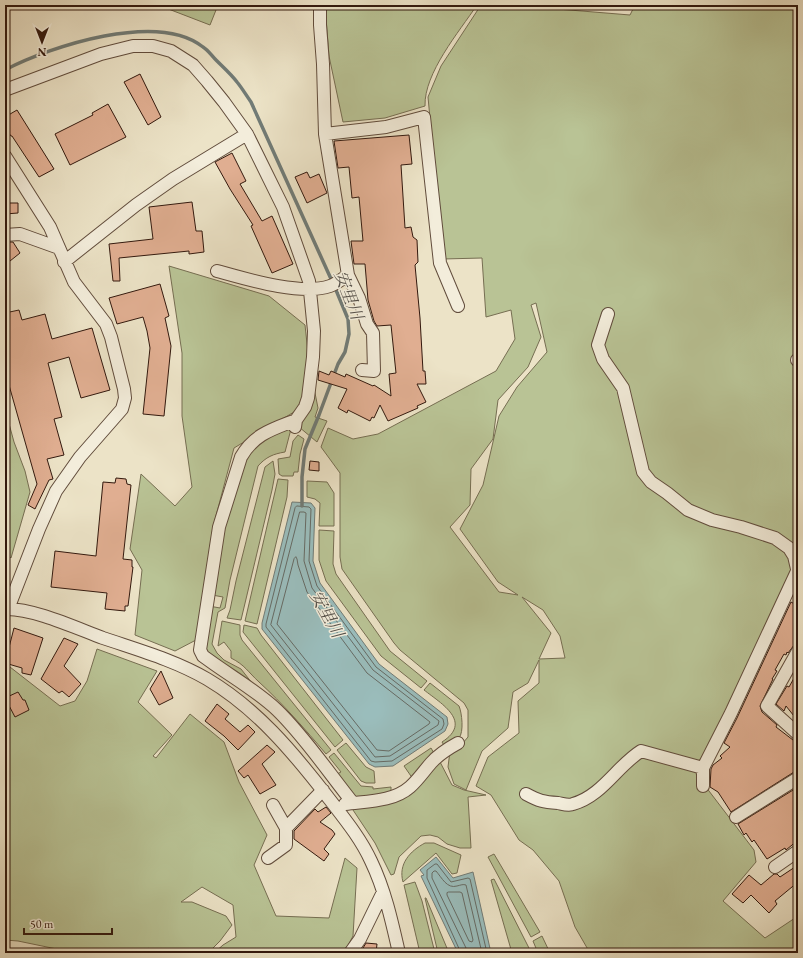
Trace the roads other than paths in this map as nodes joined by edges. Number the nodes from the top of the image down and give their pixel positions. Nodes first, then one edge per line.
1 (320, 5) edge
2 (5, 90) edge
3 (247, 134) junction
4 (325, 134) junction
5 (5, 156) edge
6 (5, 235) edge
7 (59, 248) junction
8 (64, 262) junction
9 (217, 271) dead end
10 (344, 278) junction
11 (310, 290) junction
12 (458, 306) dead end
13 (608, 314) dead end
14 (374, 371) dead end
15 (797, 575) edge
16 (6, 609) edge
17 (798, 651) edge
18 (798, 734) edge
19 (458, 743) dead end
20 (703, 768) junction
21 (798, 778) edge
22 (703, 786) dead end
23 (323, 790) junction
24 (526, 794) dead end
25 (353, 803) junction
26 (273, 805) dead end
27 (334, 805) junction
28 (736, 817) dead end
29 (286, 828) junction
30 (798, 851) edge
31 (268, 858) dead end
32 (775, 868) dead end
33 (383, 892) junction
34 (350, 953) edge
35 (399, 953) edge

1 - 4 street
2 - 3 street
3 - 8 street
3 - 11 street
4 - 10 street
4 - 12 street
5 - 7 street
6 - 7 street
7 - 8 street
8 - 16 street
9 - 11 street
10 - 11 street
10 - 14 street
11 - 25 street
13 - 15 street
15 - 20 street
16 - 23 street
17 - 18 street
19 - 25 street
20 - 22 street
20 - 24 street
21 - 28 street
23 - 27 street
23 - 29 street
25 - 27 street
26 - 29 street
27 - 33 street
29 - 31 street
30 - 32 street
33 - 34 street
33 - 35 street

